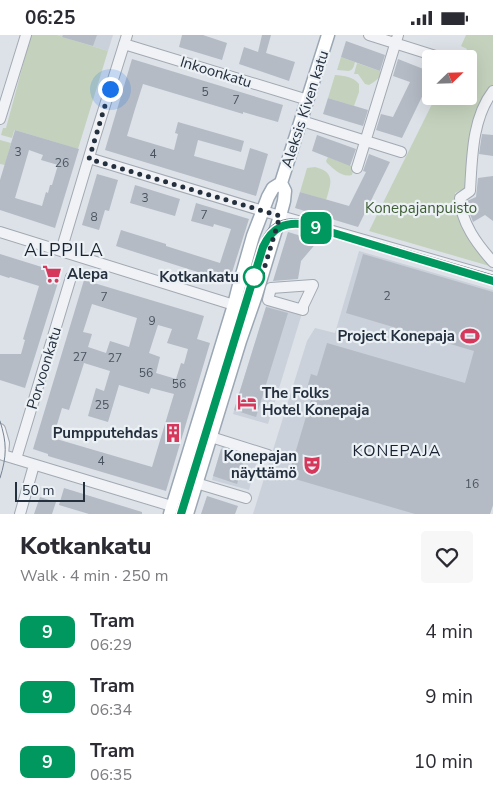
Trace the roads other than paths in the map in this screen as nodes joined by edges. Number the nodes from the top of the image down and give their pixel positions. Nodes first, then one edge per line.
1 (26, 35) edge
2 (328, 35) edge
3 (369, 35) edge
4 (126, 39) edge
5 (397, 39) edge
6 (423, 50) edge
7 (493, 91) edge
8 (308, 99) junction
9 (0, 119) edge
10 (302, 121) junction
11 (366, 141) junction
12 (401, 152) dead end
13 (89, 159) junction
14 (357, 168) dead end
15 (281, 183) junction
16 (263, 211) junction
17 (280, 216) junction
18 (0, 232) edge
19 (61, 251) junction
20 (493, 262) edge
21 (71, 277) dead end
22 (493, 277) edge
23 (234, 305) junction
24 (250, 311) junction
25 (0, 429) edge
26 (211, 437) junction
27 (268, 455) dead end
28 (2, 457) edge
29 (16, 459) junction
30 (34, 465) junction
31 (196, 483) junction
32 (239, 499) dead end
33 (171, 510) edge
34 (187, 513) edge
35 (20, 514) edge

1 - 9 street
2 - 8 main road, Aleksis Kiven katu
3 - 5 street
4 - 8 street, Inkoonkatu
4 - 13 street
5 - 6 street
5 - 11 street
7 - 20 street
8 - 10 main road, Aleksis Kiven katu
10 - 11 street
10 - 15 main road, Aleksis Kiven katu
11 - 12 street
11 - 14 street
13 - 16 street
13 - 19 street
15 - 16 main road, Aleksis Kiven katu
15 - 17 main road, Aleksis Kiven katu
16 - 17 street
16 - 23 main road, Aleksis Kiven katu
17 - 22 street
17 - 24 main road, Aleksis Kiven katu
18 - 19 street
19 - 23 street
21 - 29 street, Porvoonkatu
23 - 24 street
23 - 33 main road, Aleksis Kiven katu
24 - 26 main road, Aleksis Kiven katu
25 - 28 street
26 - 27 street
26 - 31 main road, Aleksis Kiven katu
28 - 29 street
29 - 30 street
30 - 33 street
30 - 35 street
31 - 32 street
31 - 34 main road, Aleksis Kiven katu
33 - 34 street

